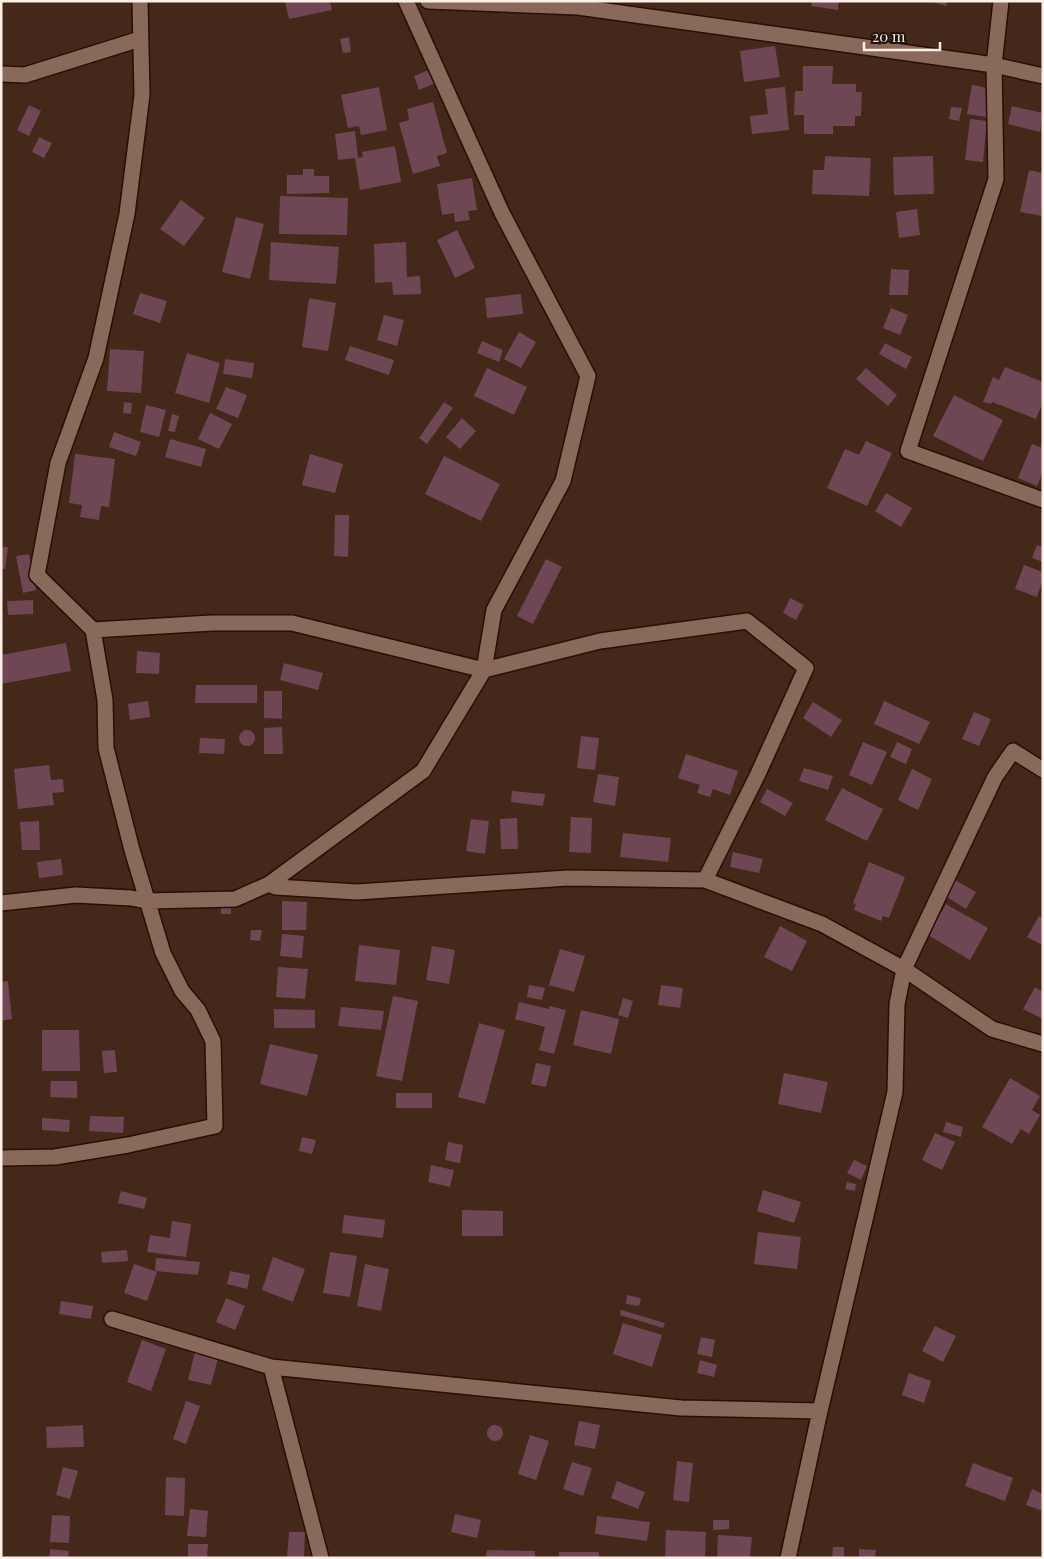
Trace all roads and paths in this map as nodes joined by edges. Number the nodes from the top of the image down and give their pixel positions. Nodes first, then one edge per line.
1 (140, 1) edge
2 (406, 1) edge
3 (428, 1) edge
4 (1001, 1) edge
5 (140, 39) junction
6 (994, 65) junction
7 (1, 74) edge
8 (1043, 76) edge
9 (1043, 500) edge
10 (93, 630) junction
11 (484, 670) junction
12 (1043, 770) edge
13 (706, 880) junction
14 (269, 884) junction
15 (147, 900) junction
16 (1, 903) edge
17 (904, 969) junction
18 (1043, 1044) edge
19 (1, 1158) edge
20 (112, 1319) dead end
21 (271, 1367) junction
22 (820, 1411) junction
23 (321, 1558) edge
24 (788, 1558) edge

1 - 5 street
2 - 11 street
3 - 6 street
4 - 6 street
5 - 7 street
5 - 10 street
6 - 8 street
6 - 9 street
10 - 11 street
10 - 15 street
11 - 13 street
11 - 14 street
12 - 17 street
13 - 14 street
13 - 17 street
14 - 15 street
15 - 16 street
15 - 19 street
17 - 18 street
17 - 22 street
20 - 21 street
21 - 22 street
21 - 23 street
22 - 24 street

